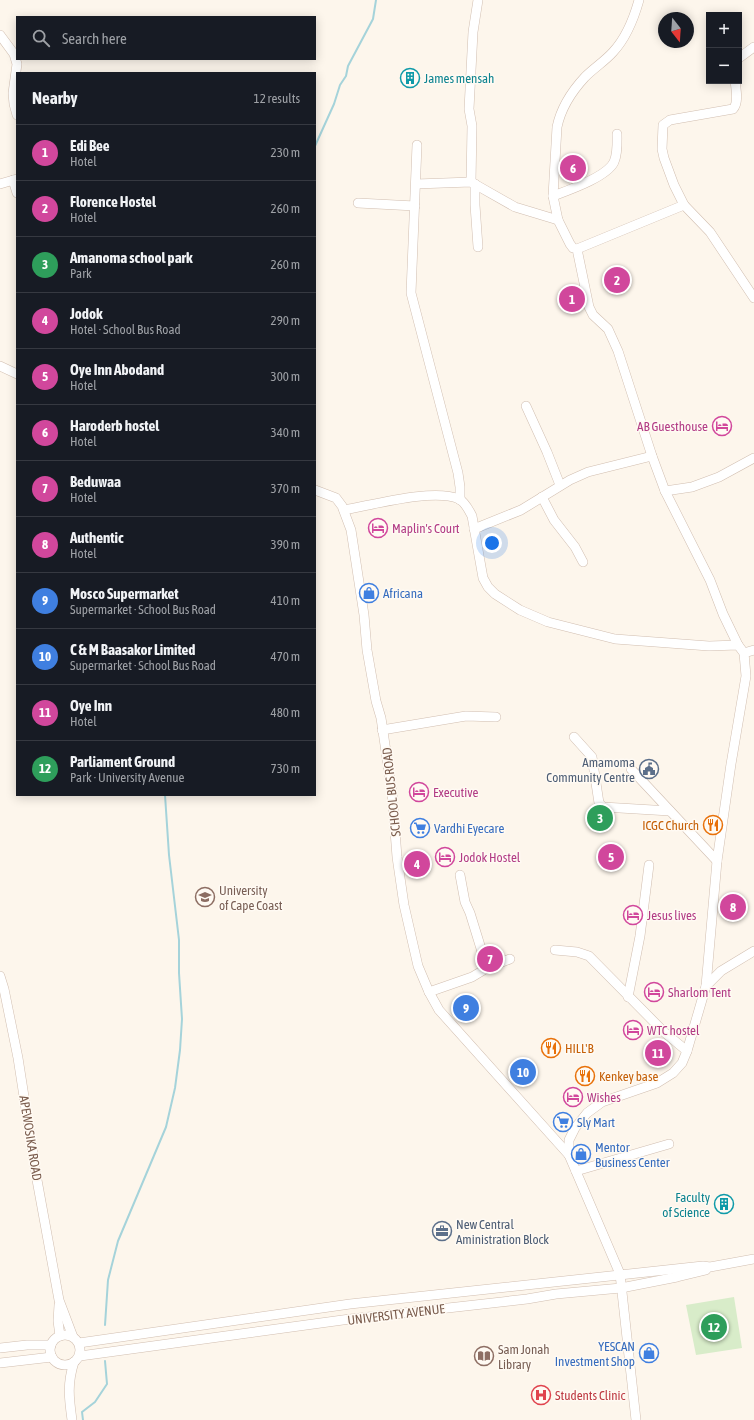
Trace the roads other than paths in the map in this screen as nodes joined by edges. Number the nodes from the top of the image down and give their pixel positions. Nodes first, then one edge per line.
1 (478, 0) edge
2 (639, 0) edge
3 (0, 35) edge
4 (754, 47) edge
5 (742, 56) edge
6 (735, 84) edge
7 (16, 111) edge
8 (617, 134) dead end
9 (417, 145) dead end
10 (15, 180) edge
11 (473, 183) junction
12 (0, 184) edge
13 (416, 184) junction
14 (553, 196) junction
15 (358, 203) dead end
16 (684, 205) junction
17 (415, 206) junction
18 (558, 220) junction
19 (478, 248) dead end
20 (577, 249) junction
21 (753, 294) edge
22 (0, 366) edge
23 (16, 374) edge
24 (526, 406) dead end
25 (652, 456) junction
26 (754, 458) edge
27 (560, 485) junction
28 (316, 490) edge
29 (665, 491) junction
30 (542, 497) junction
31 (460, 500) junction
32 (344, 510) junction
33 (474, 529) junction
34 (583, 562) dead end
35 (741, 649) junction
36 (754, 650) edge
37 (496, 717) dead end
38 (382, 730) junction
39 (574, 737) dead end
40 (631, 768) dead end
41 (670, 811) junction
42 (717, 861) junction
43 (649, 865) dead end
44 (460, 875) dead end
45 (555, 950) dead end
46 (754, 951) edge
47 (510, 959) dead end
48 (487, 968) junction
49 (0, 976) edge
50 (706, 986) junction
51 (429, 992) junction
52 (628, 996) junction
53 (687, 1051) junction
54 (669, 1144) dead end
55 (569, 1155) junction
56 (576, 1171) junction
57 (754, 1259) edge
58 (710, 1267) junction
59 (620, 1274) junction
60 (621, 1288) junction
61 (59, 1300) junction
62 (60, 1336) junction
63 (76, 1340) junction
64 (51, 1345) junction
65 (0, 1348) edge
66 (52, 1357) junction
67 (77, 1359) junction
68 (0, 1363) edge
69 (62, 1365) junction
70 (68, 1389) junction
71 (72, 1420) edge
72 (636, 1420) edge

1 - 11 street
2 - 14 street
3 - 7 street
4 - 5 street
6 - 16 street
8 - 14 street
9 - 13 street
10 - 12 street
11 - 13 street
11 - 18 street
11 - 19 street
13 - 17 street
14 - 18 street
15 - 17 street
16 - 20 street
16 - 21 street
17 - 31 street
18 - 20 street
20 - 25 street
22 - 23 street
24 - 27 street
25 - 27 street
25 - 29 street
26 - 29 street
27 - 30 street
28 - 32 street, SCHOOL BUS ROAD
29 - 35 street
30 - 33 street
30 - 34 street
31 - 32 street
31 - 33 street
32 - 38 street, SCHOOL BUS ROAD
33 - 35 street
35 - 36 street
35 - 42 street
37 - 38 street
38 - 51 street, SCHOOL BUS ROAD
39 - 41 street
40 - 41 street
41 - 42 street
42 - 50 street
43 - 52 street
44 - 48 street
45 - 52 street
46 - 50 street
47 - 48 street
48 - 51 street
49 - 61 street, APEWOSIKA ROAD
50 - 53 street
51 - 55 street, SCHOOL BUS ROAD
52 - 53 street
53 - 55 street
54 - 56 street
55 - 56 street
56 - 59 street
57 - 58 street, UNIVERSITY AVENUE
58 - 59 street, UNIVERSITY AVENUE
58 - 60 street, UNIVERSITY AVENUE
59 - 60 street
59 - 63 street, UNIVERSITY AVENUE
60 - 67 street, UNIVERSITY AVENUE
60 - 72 street
61 - 62 street
61 - 63 street
62 - 63 street
62 - 64 street
63 - 67 street
64 - 65 street
64 - 66 street
66 - 68 street
66 - 69 street
67 - 69 street
67 - 70 street
69 - 70 street
70 - 71 street

